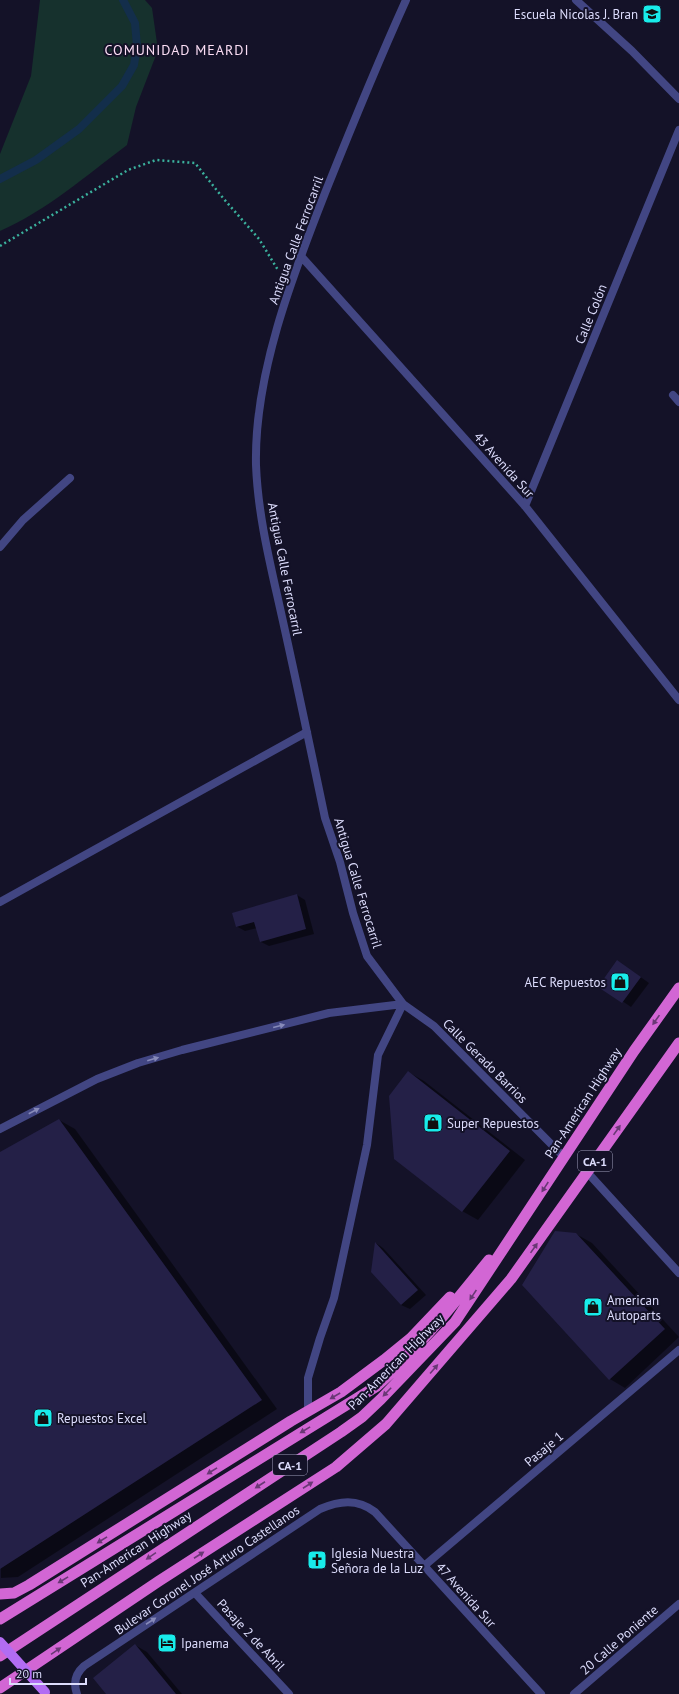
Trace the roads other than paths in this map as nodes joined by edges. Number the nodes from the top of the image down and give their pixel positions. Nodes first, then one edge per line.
1 (406, 0) edge
2 (576, 0) edge
3 (679, 100) edge
4 (679, 130) edge
5 (300, 255) junction
6 (672, 394) dead end
7 (679, 402) edge
8 (70, 478) dead end
9 (525, 506) junction
10 (0, 547) edge
11 (679, 700) edge
12 (308, 732) junction
13 (0, 902) edge
14 (679, 988) edge
15 (403, 1004) junction
16 (679, 1043) edge
17 (0, 1130) edge
18 (564, 1157) junction
19 (587, 1172) junction
20 (526, 1216) junction
21 (679, 1273) edge
22 (679, 1350) edge
23 (308, 1411) junction
24 (374, 1512) joint
25 (424, 1566) junction
26 (195, 1593) junction
27 (0, 1594) edge
28 (679, 1604) edge
29 (0, 1619) edge
30 (0, 1642) edge
31 (0, 1656) edge
32 (0, 1688) edge
33 (45, 1692) dead end
34 (77, 1694) edge
35 (289, 1694) edge
36 (541, 1694) edge
37 (574, 1694) edge

1 - 5 street, Antigua Calle Ferrocarril
2 - 3 street
4 - 9 street, Calle Colón
5 - 9 street, 43 Avenida Sur
5 - 12 street, Antigua Calle Ferrocarril
6 - 7 street
8 - 10 street
9 - 11 street, 43 Avenida Sur
12 - 13 street
12 - 15 street, Antigua Calle Ferrocarril
14 -> 18 highway, Pan-American Highway / CA-1
17 -> 15 street
15 - 18 street, Calle Gerado Barrios
15 - 23 street
19 -> 16 highway, CA-1
18 -> 20 highway, Pan-American Highway / CA-1
19 - 21 street
32 -> 19 highway, CA-1
20 -> 23 highway
20 -> 29 highway
20 -> 31 highway, Pan-American Highway / CA-1
22 - 25 street, Pasaje 1
23 -> 27 highway
24 - 25 street, 47 Avenida Sur
24 - 26 street, Bulevar Coronel José Arturo Castellanos
25 - 36 street, 47 Avenida Sur
34 -> 26 street, Bulevar Coronel José Arturo Castellanos
26 - 35 street, Pasaje 2 de Abril
28 - 37 street, 20 Calle Poniente
30 - 33 main road, bridge

